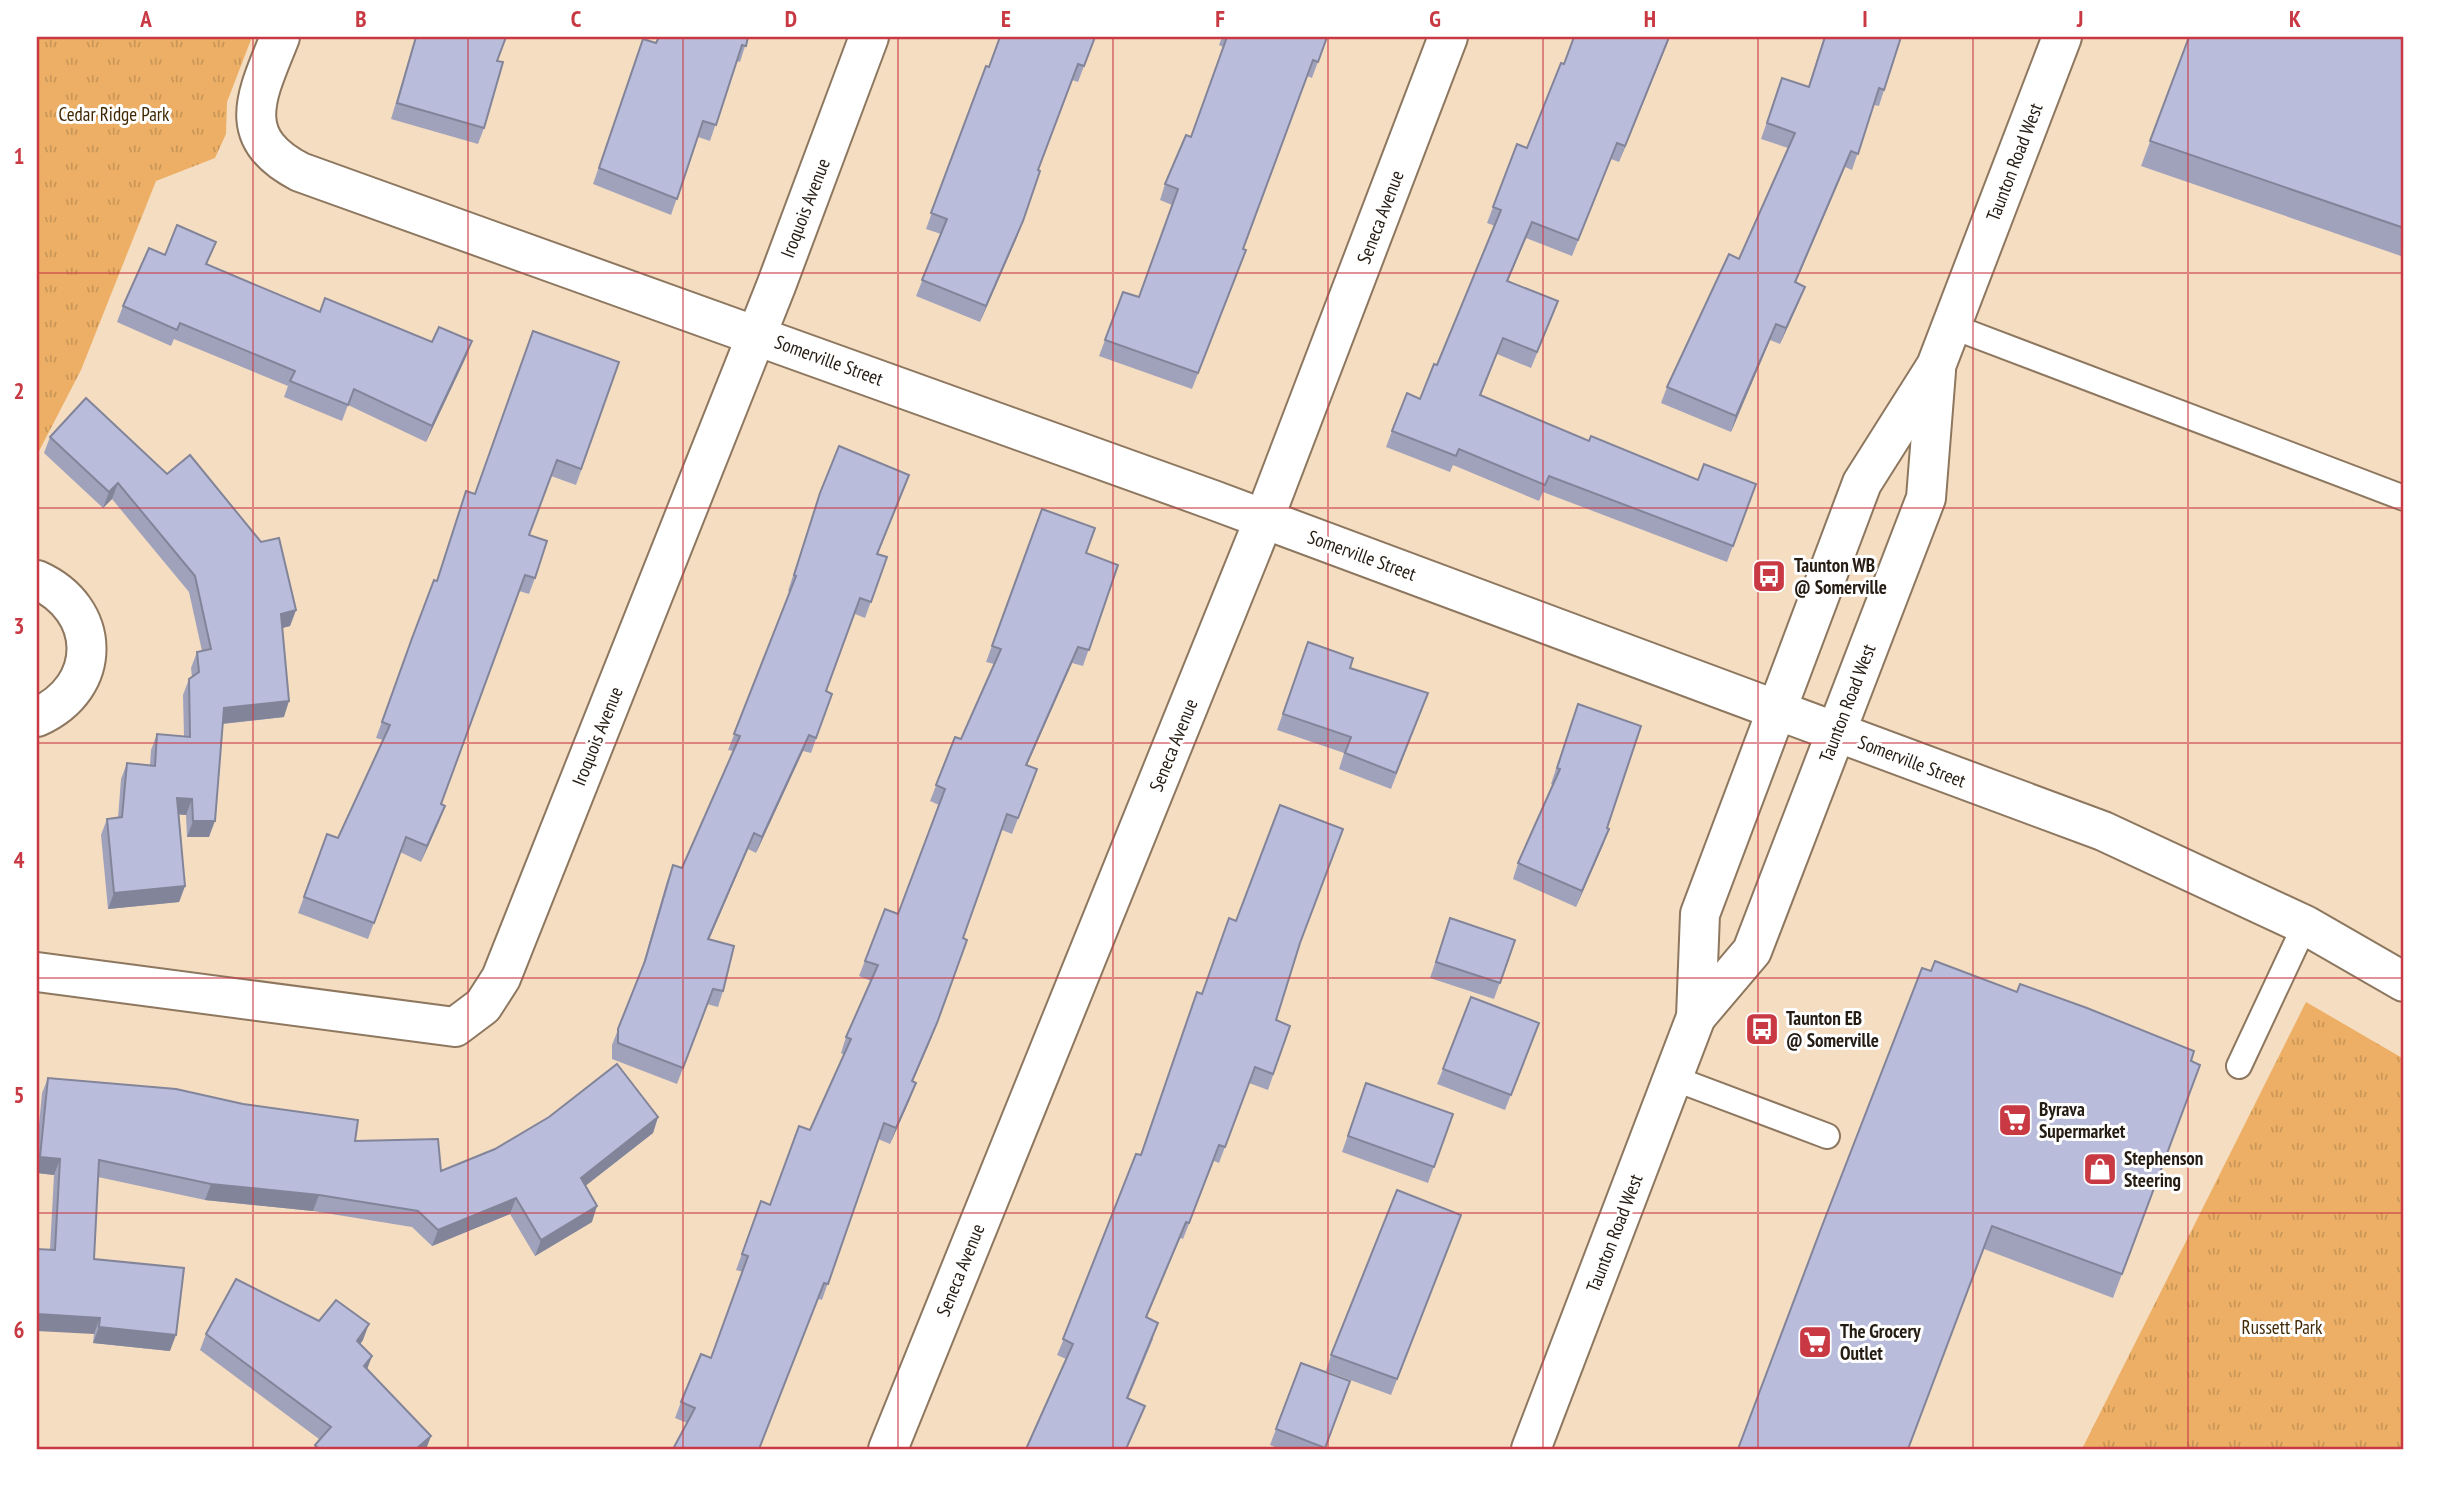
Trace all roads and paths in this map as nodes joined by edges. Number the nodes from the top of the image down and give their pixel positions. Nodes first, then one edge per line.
1 (281, 37) edge
2 (869, 37) edge
3 (1448, 37) edge
4 (2062, 37) edge
5 (1951, 326) junction
6 (756, 334) junction
7 (1936, 366) junction
8 (2404, 498) edge
9 (1264, 519) junction
10 (37, 579) edge
11 (1777, 710) junction
12 (37, 717) edge
13 (1836, 732) junction
14 (2305, 925) junction
15 (37, 972) edge
16 (2404, 982) edge
17 (1696, 1017) junction
18 (2239, 1066) dead end
19 (1673, 1078) junction
20 (1827, 1136) dead end
21 (888, 1449) edge
22 (1531, 1449) edge

1 - 6 street, Somerville Street
2 - 6 street, Iroquois Avenue
3 - 9 street, Seneca Avenue
4 - 5 street, Taunton Road West
5 - 7 street, Taunton Road West
5 - 8 lane
6 - 9 street, Somerville Street
6 - 15 street, Iroquois Avenue
7 - 11 street, Taunton Road West
7 - 13 street, Taunton Road West
9 - 11 street, Somerville Street
9 - 21 street, Seneca Avenue
10 - 12 street
11 - 13 street, Somerville Street
11 - 17 street, Taunton Road West
13 - 14 street, Somerville Street
13 - 17 street, Taunton Road West
14 - 16 street, Somerville Street
14 - 18 lane
17 - 19 street, Taunton Road West
19 - 20 lane
19 - 22 street, Taunton Road West

